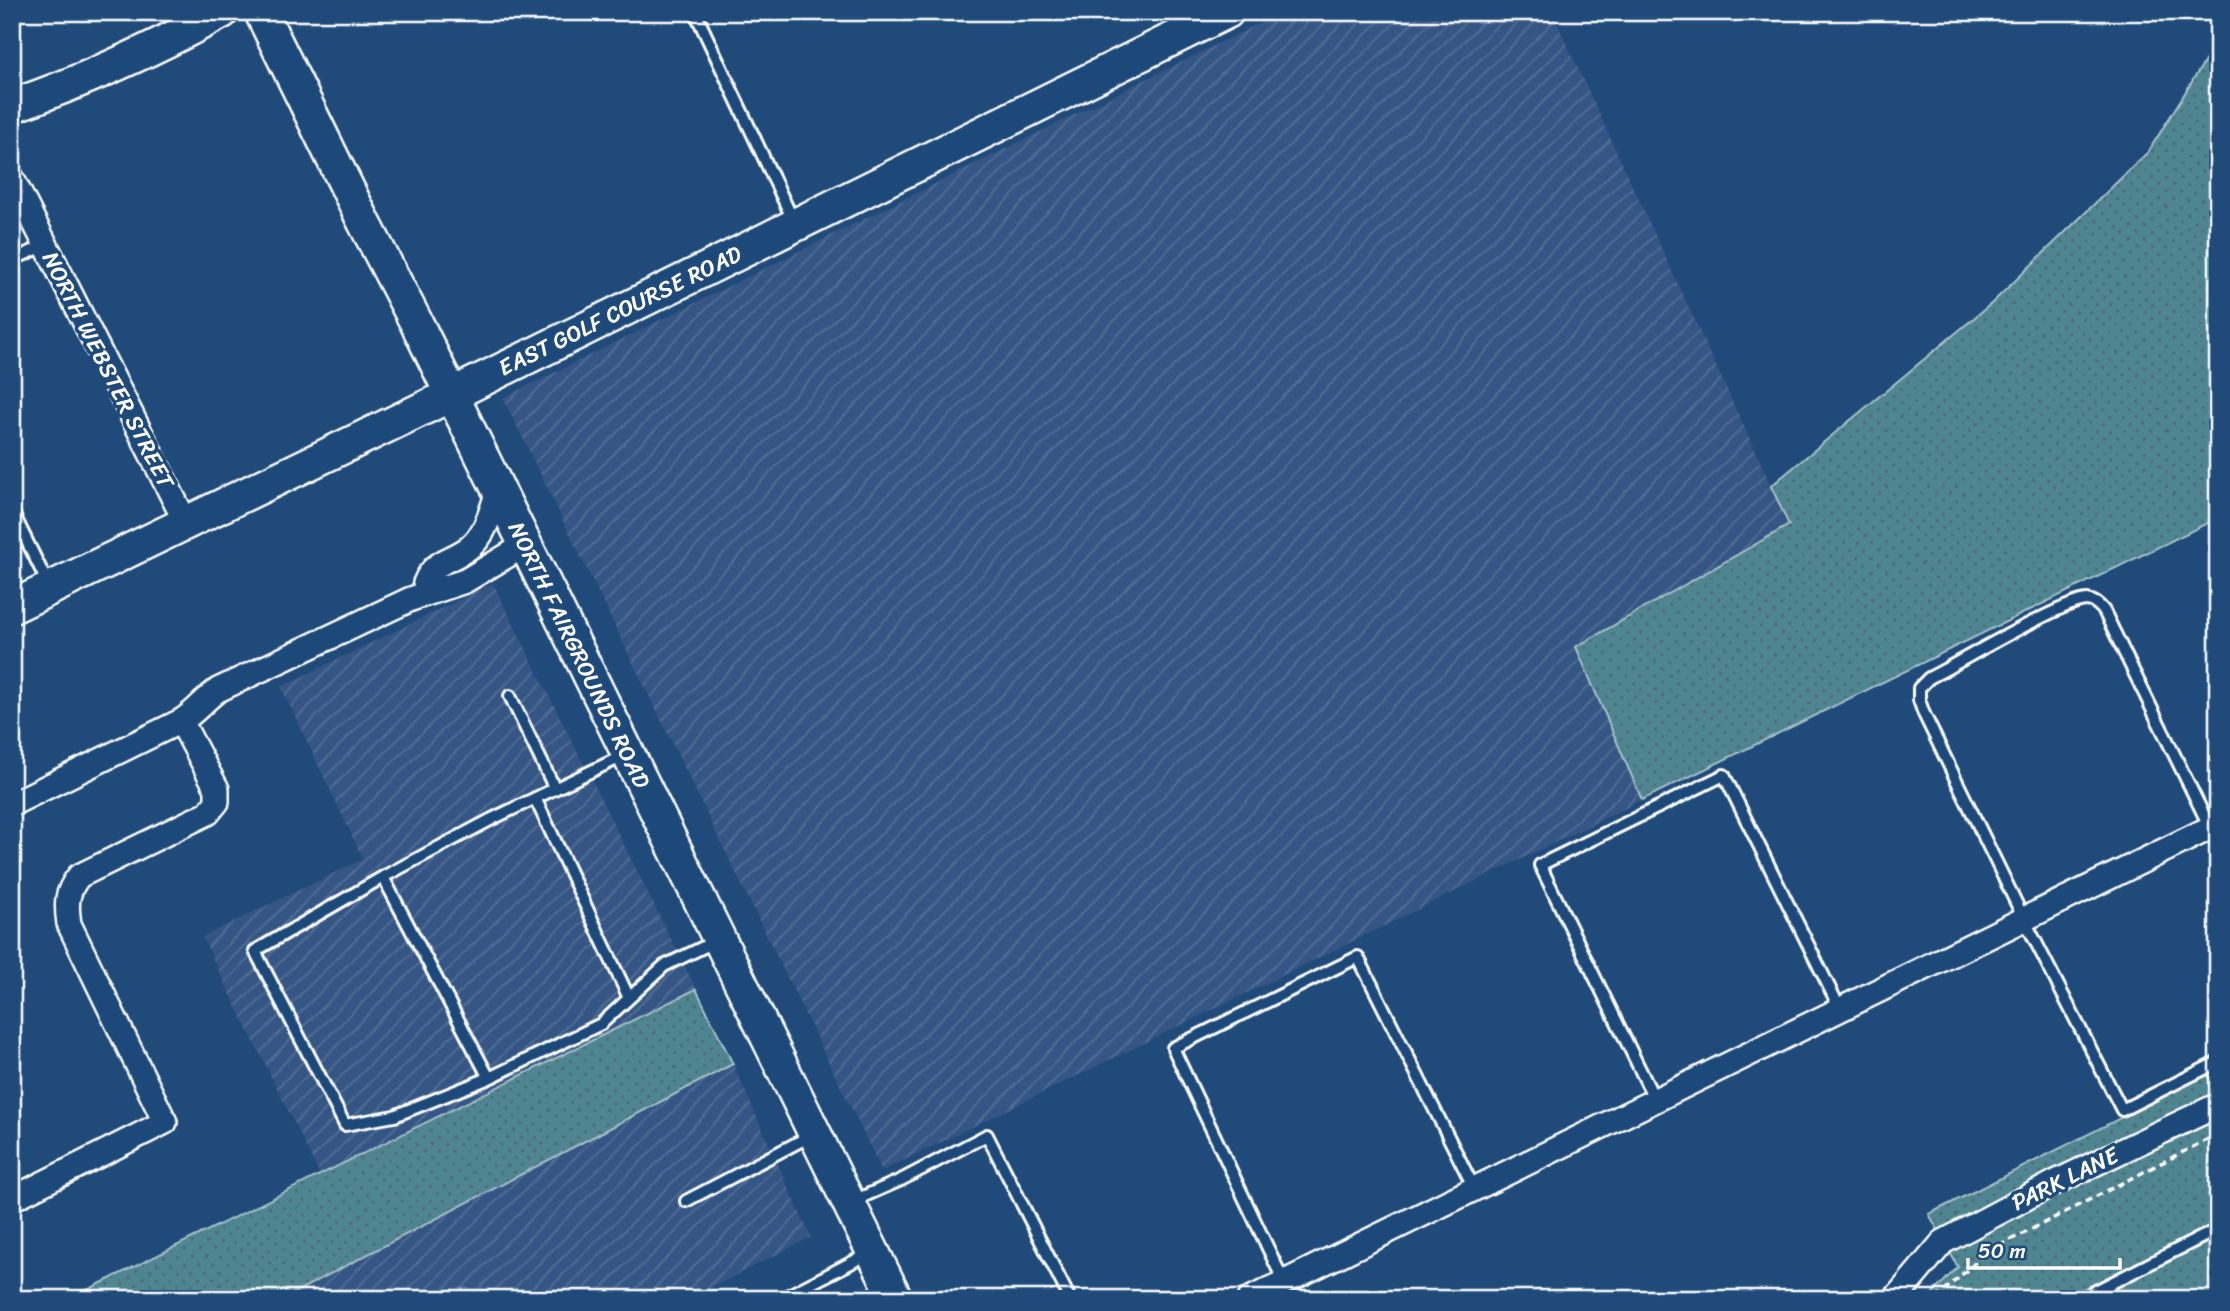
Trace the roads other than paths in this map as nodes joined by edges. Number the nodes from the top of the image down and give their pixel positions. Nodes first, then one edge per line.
1 (222, 12) edge
2 (261, 12) edge
3 (695, 12) edge
4 (1227, 12) edge
5 (12, 106) edge
6 (12, 178) edge
7 (795, 225) junction
8 (46, 245) junction
9 (12, 260) edge
10 (450, 394) junction
11 (498, 491) junction
12 (12, 512) edge
13 (186, 523) junction
14 (525, 545) junction
15 (50, 589) junction
16 (430, 592) junction
17 (12, 607) edge
18 (510, 696) dead end
19 (181, 722) junction
20 (627, 753) junction
21 (555, 789) junction
22 (535, 798) junction
23 (12, 804) edge
24 (2215, 832) edge
25 (383, 877) junction
26 (2024, 919) junction
27 (719, 940) junction
28 (629, 998) junction
29 (1840, 1009) junction
30 (2218, 1062) edge
31 (489, 1078) junction
32 (1655, 1100) junction
33 (2218, 1105) edge
34 (814, 1134) junction
35 (1474, 1188) junction
36 (12, 1199) edge
37 (686, 1201) dead end
38 (849, 1203) junction
39 (2218, 1229) edge
40 (872, 1251) junction
41 (1284, 1282) junction
42 (781, 1299) edge
43 (896, 1299) edge
44 (1070, 1299) edge
45 (1250, 1299) edge
46 (1895, 1299) edge
47 (2080, 1299) edge

1 - 5 street
2 - 10 street, NORTH FAIRGROUNDS ROAD
3 - 7 lane
4 - 7 street, EAST GOLF COURSE ROAD
6 - 8 street, NORTH WEBSTER STREET
7 - 10 street, EAST GOLF COURSE ROAD
8 - 9 lane
8 - 13 street, NORTH WEBSTER STREET
10 - 11 street, NORTH FAIRGROUNDS ROAD
10 - 13 street, EAST GOLF COURSE ROAD
11 - 14 street, NORTH FAIRGROUNDS ROAD
11 - 16 street
12 - 15 lane
13 - 15 street, EAST GOLF COURSE ROAD
14 - 16 street
14 - 20 street, NORTH FAIRGROUNDS ROAD
15 - 17 street, EAST GOLF COURSE ROAD
16 - 19 street
18 - 21 lane
19 - 23 street
19 - 36 street
20 - 21 lane
20 - 27 street, NORTH FAIRGROUNDS ROAD
21 - 22 lane
22 - 25 lane
22 - 28 lane
24 - 26 street
24 - 26 lane
25 - 31 lane
25 - 31 lane
26 - 29 street
26 - 30 lane
27 - 28 lane
27 - 34 street, NORTH FAIRGROUNDS ROAD
28 - 31 lane
29 - 32 street
29 - 32 lane
32 - 35 street
33 - 46 street, PARK LANE
34 - 37 lane
34 - 38 street, NORTH FAIRGROUNDS ROAD
35 - 41 street
35 - 41 lane
38 - 40 street, NORTH FAIRGROUNDS ROAD
38 - 44 lane
39 - 47 lane
40 - 42 lane
40 - 43 street, NORTH FAIRGROUNDS ROAD
41 - 45 street

